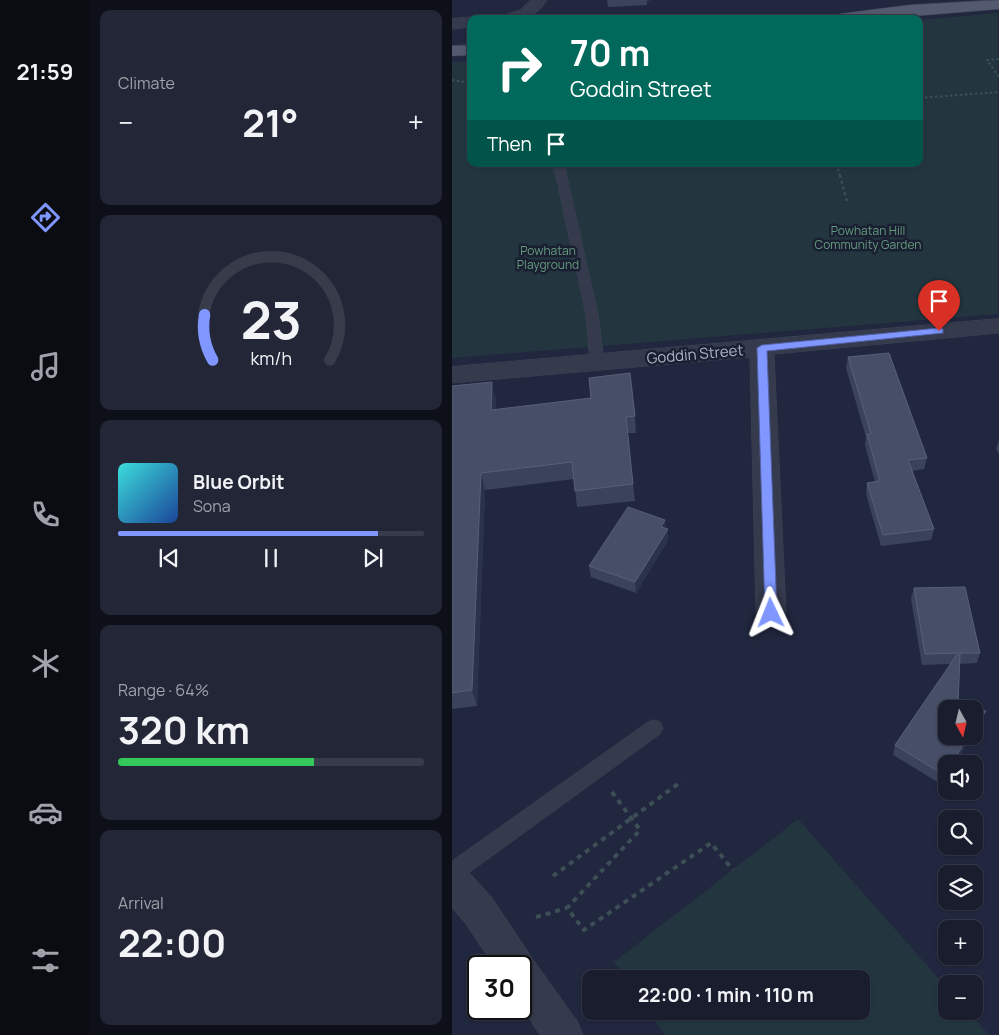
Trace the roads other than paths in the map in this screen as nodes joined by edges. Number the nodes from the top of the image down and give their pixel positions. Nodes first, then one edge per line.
1 (539, 0) edge
2 (953, 0) edge
3 (998, 4) edge
4 (909, 10) junction
5 (519, 15) edge
6 (870, 15) edge
7 (467, 22) edge
8 (452, 24) edge
9 (467, 50) edge
10 (452, 51) edge
11 (560, 167) edge
12 (998, 326) edge
13 (762, 348) junction
14 (597, 362) junction
15 (452, 374) edge
16 (771, 613) dead end
17 (654, 728) dead end
18 (452, 872) edge
19 (452, 881) edge
20 (508, 955) edge
21 (532, 989) edge
22 (563, 1035) edge

1 - 5 street
2 - 4 main road
3 - 4 main road
4 - 6 main road
7 - 8 street
9 - 10 main road
11 - 14 lane
12 - 13 street, Goddin Street
13 - 14 street, Goddin Street
13 - 16 street
14 - 15 street, Goddin Street
17 - 18 lane
19 - 20 street
21 - 22 street

